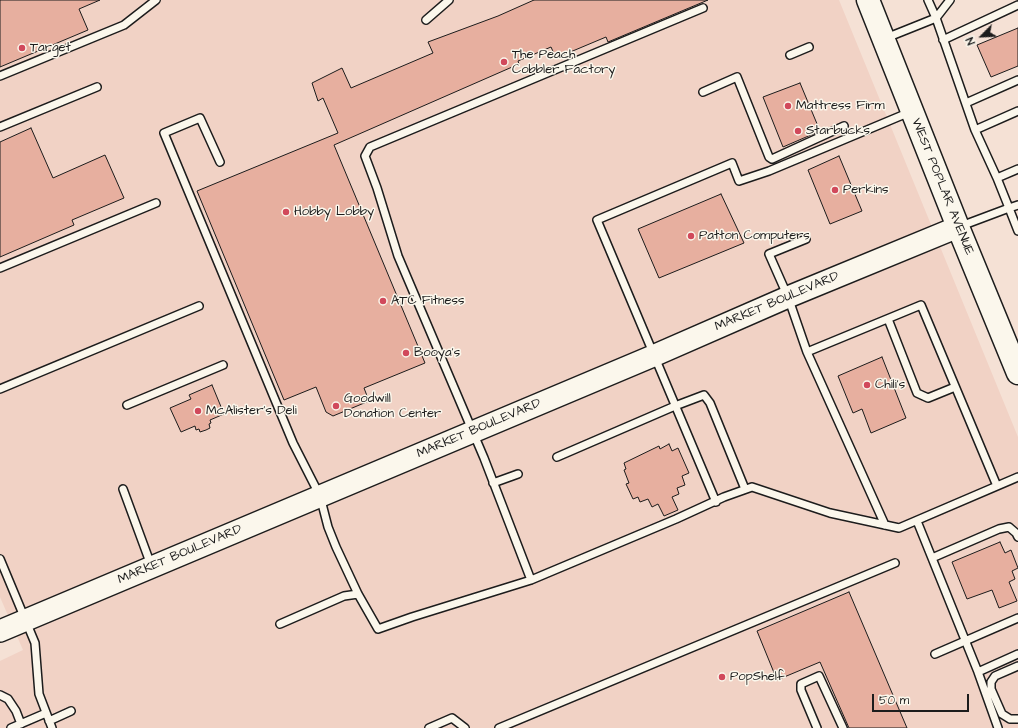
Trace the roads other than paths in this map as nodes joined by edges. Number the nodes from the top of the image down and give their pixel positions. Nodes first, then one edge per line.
1 (156, 0) edge
2 (449, 0) edge
3 (868, 0) edge
4 (928, 0) edge
5 (950, 0) edge
6 (1018, 5) edge
7 (703, 8) dead end
8 (936, 18) junction
9 (426, 20) dead end
10 (884, 39) junction
11 (943, 40) junction
12 (809, 47) dead end
13 (790, 55) dead end
14 (0, 76) edge
15 (1018, 80) edge
16 (97, 87) dead end
17 (703, 92) dead end
18 (966, 103) junction
19 (1018, 111) edge
20 (912, 112) junction
21 (844, 126) dead end
22 (0, 127) edge
23 (975, 130) junction
24 (220, 162) dead end
25 (1018, 169) edge
26 (998, 178) junction
27 (156, 203) dead end
28 (1018, 205) edge
29 (1009, 208) junction
30 (958, 227) junction
31 (1018, 231) edge
32 (806, 239) dead end
33 (0, 268) edge
34 (788, 297) junction
35 (199, 306) dead end
36 (888, 319) junction
37 (807, 352) junction
38 (654, 356) junction
39 (223, 365) dead end
40 (1017, 368) edge
41 (955, 387) junction
42 (0, 389) edge
43 (127, 405) dead end
44 (676, 406) junction
45 (472, 432) junction
46 (557, 457) dead end
47 (518, 474) dead end
48 (1018, 477) edge
49 (493, 483) junction
50 (997, 486) junction
51 (124, 489) dead end
52 (745, 489) junction
53 (320, 496) junction
54 (716, 502) junction
55 (917, 521) junction
56 (886, 525) junction
57 (1018, 537) edge
58 (932, 558) junction
59 (0, 559) edge
60 (895, 563) dead end
61 (152, 567) junction
62 (531, 580) junction
63 (358, 594) junction
64 (1018, 618) edge
65 (26, 620) junction
66 (280, 624) dead end
67 (0, 630) edge
68 (965, 641) junction
69 (935, 654) dead end
70 (1018, 654) edge
71 (1018, 666) edge
72 (978, 672) junction
73 (0, 695) edge
74 (71, 712) dead end
75 (46, 713) junction
76 (1018, 719) edge
77 (29, 720) junction
78 (21, 724) junction
79 (51, 725) edge
80 (11, 728) edge
81 (32, 728) edge
82 (429, 728) edge
83 (465, 728) edge
84 (498, 728) edge
85 (817, 728) edge
86 (843, 728) edge
87 (998, 728) edge

1 - 14 lane
2 - 9 lane
3 - 10 main road, WEST POPLAR AVENUE
4 - 8 lane
5 - 8 lane
6 - 11 lane
7 - 45 lane
8 - 10 lane
8 - 11 lane
10 - 20 main road, WEST POPLAR AVENUE
11 - 18 lane
12 - 13 lane
15 - 18 lane
16 - 22 lane
17 - 21 lane
18 - 23 lane
19 - 23 lane
20 - 30 main road, WEST POPLAR AVENUE
20 - 38 lane
23 - 26 lane
24 - 53 lane
25 - 26 lane
26 - 29 lane
27 - 33 lane
28 - 29 lane
29 - 30 lane
29 - 31 lane
30 - 34 street, MARKET BOULEVARD
30 - 40 main road, WEST POPLAR AVENUE
32 - 34 lane
34 - 37 lane
34 - 38 street, MARKET BOULEVARD
35 - 42 lane
36 - 37 lane
36 - 41 lane
36 - 41 lane
37 - 56 lane
38 - 44 lane
38 - 45 street, MARKET BOULEVARD
39 - 43 lane
41 - 50 lane
44 - 46 lane
44 - 52 lane
44 - 54 lane
45 - 49 lane
45 - 53 street, MARKET BOULEVARD
47 - 49 lane
48 - 50 lane
49 - 62 lane
50 - 55 lane
51 - 61 lane
52 - 54 lane
52 - 56 lane
53 - 61 street, MARKET BOULEVARD
53 - 63 lane
54 - 62 lane
55 - 56 lane
55 - 58 lane
57 - 58 lane
58 - 68 lane
59 - 65 lane
60 - 84 lane
61 - 65 street, MARKET BOULEVARD
62 - 63 lane
63 - 66 lane
64 - 68 lane
65 - 67 street, MARKET BOULEVARD
65 - 75 lane
68 - 69 lane
68 - 72 lane
70 - 72 lane
71 - 76 lane
72 - 87 lane
73 - 78 lane
74 - 79 lane
75 - 77 lane
75 - 79 lane
77 - 78 lane
77 - 81 lane
78 - 80 lane
82 - 83 lane
85 - 86 lane

